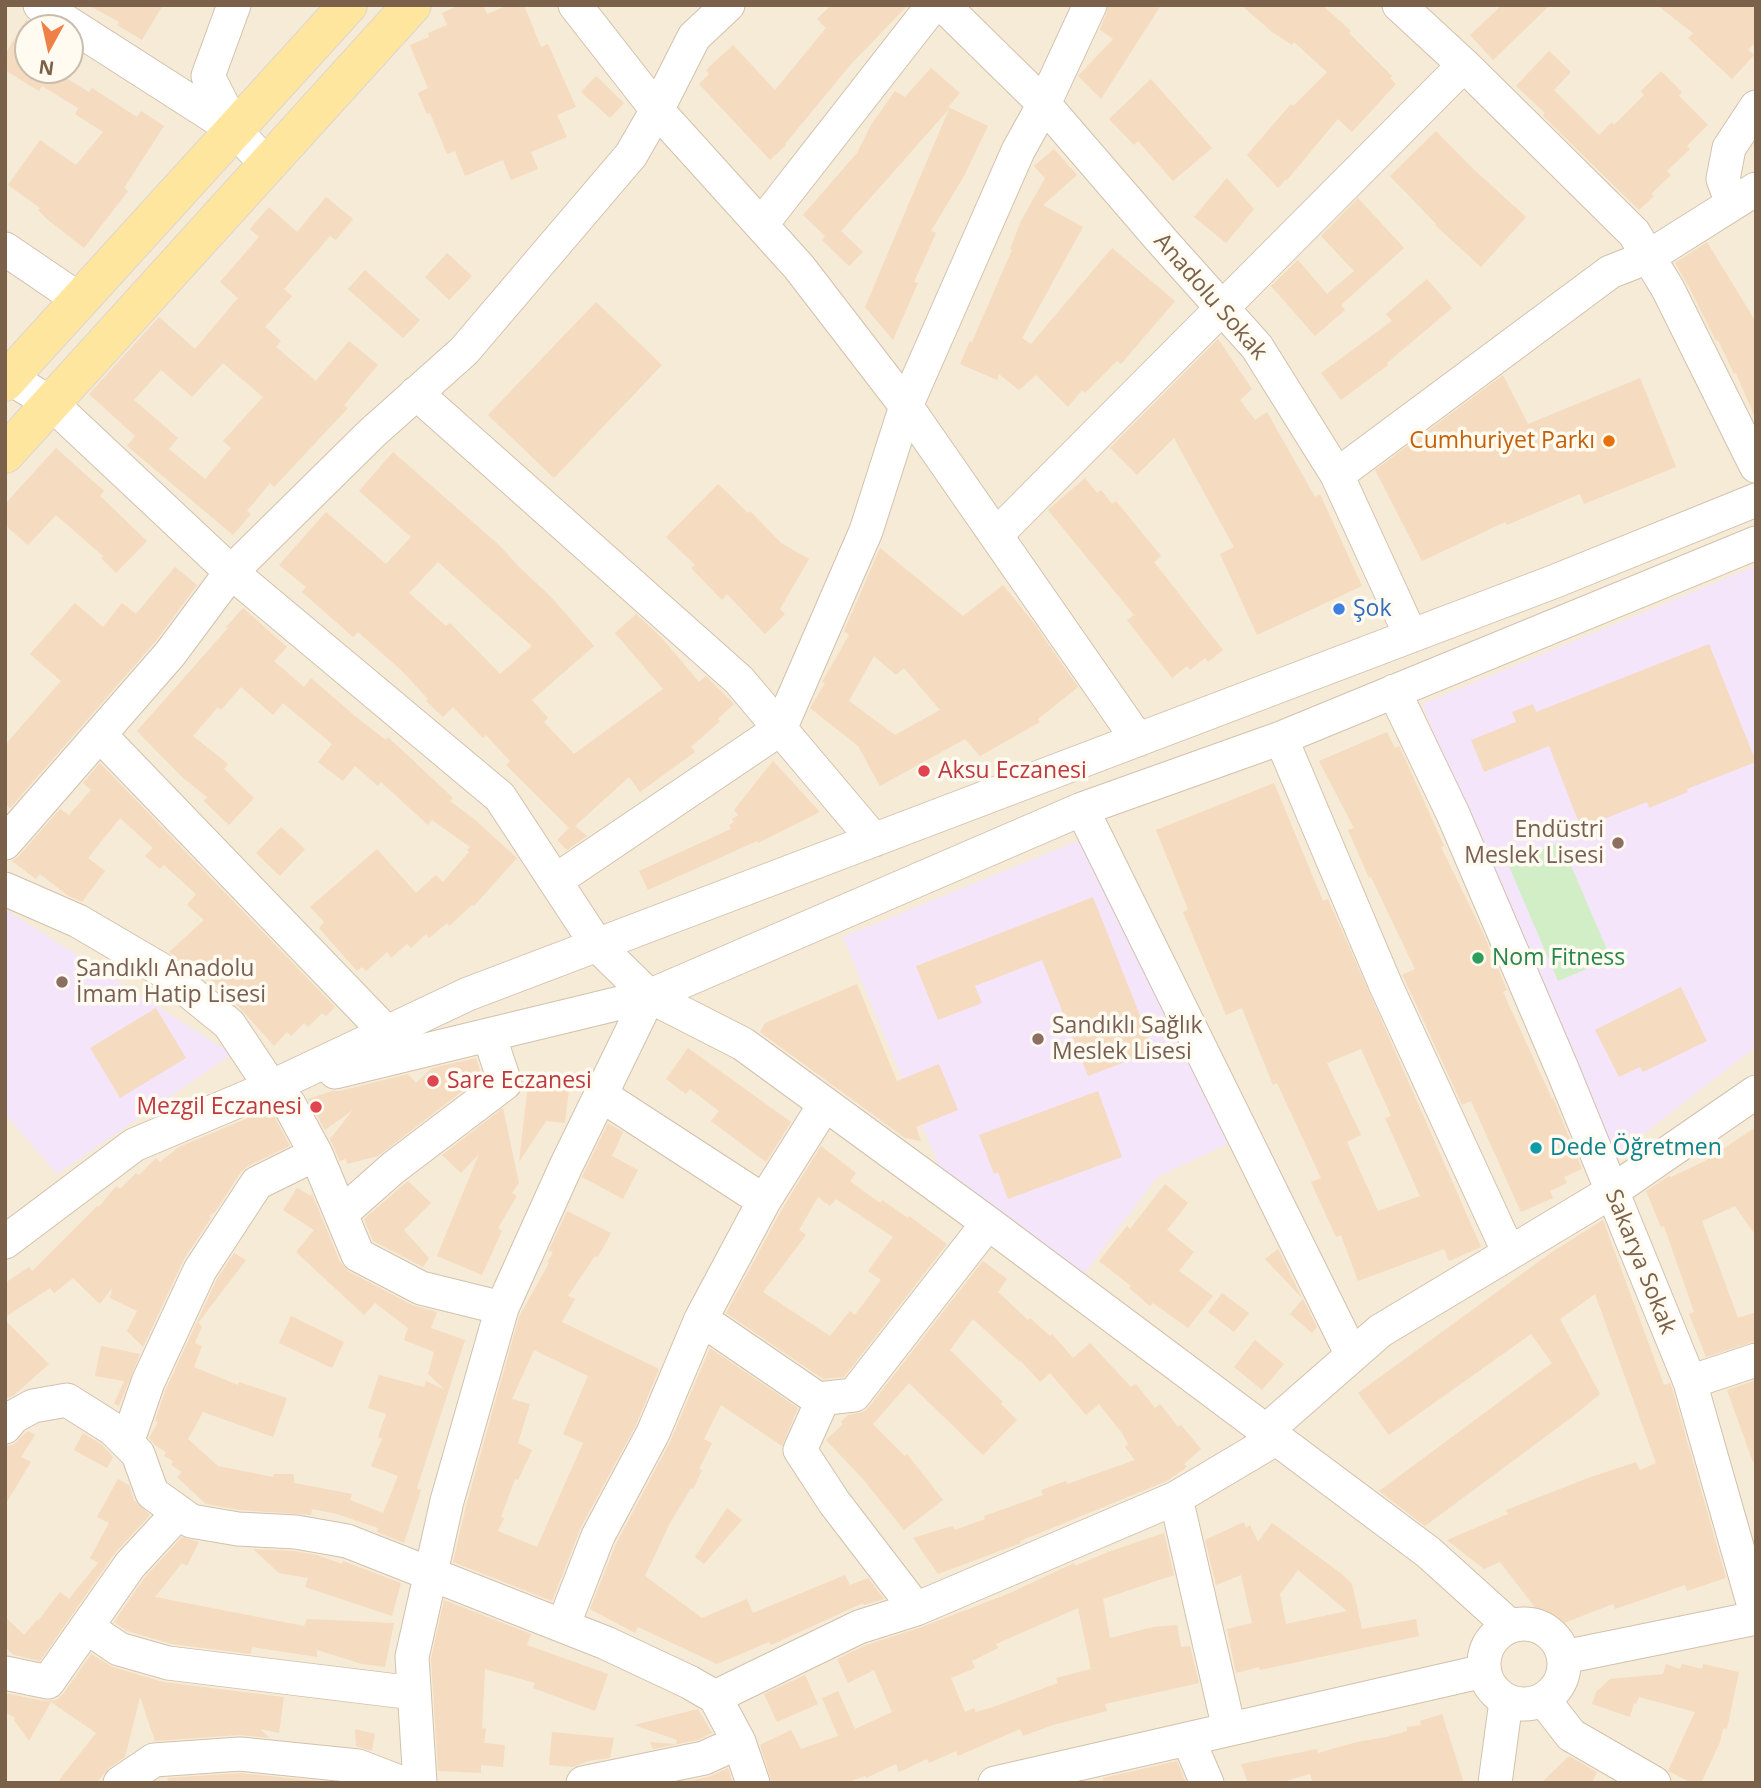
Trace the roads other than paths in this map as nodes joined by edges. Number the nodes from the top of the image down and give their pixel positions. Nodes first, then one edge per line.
1 (40, 5) edge
2 (234, 5) edge
3 (348, 5) edge
4 (412, 5) edge
5 (575, 5) edge
6 (728, 5) edge
7 (933, 5) edge
8 (943, 5) edge
9 (1090, 5) edge
10 (1399, 5) edge
11 (1464, 65) junction
12 (1044, 104) junction
13 (1756, 107) edge
14 (657, 110) junction
15 (235, 130) junction
16 (267, 165) junction
17 (1744, 196) edge
18 (761, 225) junction
19 (5, 249) edge
20 (1648, 257) junction
21 (80, 300) junction
22 (1222, 308) junction
23 (7, 378) edge
24 (416, 393) junction
25 (52, 404) junction
26 (906, 406) junction
27 (5, 454) edge
28 (1756, 466) edge
29 (1337, 475) junction
30 (1756, 500) edge
31 (997, 534) junction
32 (1756, 543) edge
33 (231, 572) junction
34 (1412, 636) junction
35 (1394, 691) junction
36 (780, 729) junction
37 (100, 735) junction
38 (1281, 738) junction
39 (1138, 740) junction
40 (1082, 809) junction
41 (874, 840) junction
42 (5, 843) edge
43 (555, 881) junction
44 (5, 889) edge
45 (597, 945) junction
46 (649, 996) junction
47 (386, 1032) junction
48 (489, 1035) junction
49 (271, 1087) junction
50 (1756, 1092) edge
51 (601, 1095) junction
52 (825, 1104) junction
53 (316, 1154) junction
54 (1611, 1192) junction
55 (764, 1201) junction
56 (342, 1213) junction
57 (988, 1223) junction
58 (5, 1242) edge
59 (1509, 1253) junction
60 (502, 1308) junction
61 (701, 1319) junction
62 (1352, 1355) junction
63 (1756, 1360) edge
64 (1690, 1382) junction
65 (823, 1399) junction
66 (5, 1427) edge
67 (1272, 1434) junction
68 (127, 1443) junction
69 (1176, 1498) junction
70 (179, 1512) junction
71 (429, 1573) junction
72 (916, 1609) junction
73 (1756, 1613) edge
74 (1756, 1618) edge
75 (563, 1626) junction
76 (1510, 1626) junction
77 (88, 1628) junction
78 (1564, 1657) junction
79 (1484, 1671) junction
80 (5, 1673) edge
81 (414, 1693) junction
82 (715, 1697) junction
83 (1543, 1699) junction
84 (1506, 1701) junction
85 (1229, 1729) junction
86 (1188, 1739) junction
87 (739, 1742) junction
88 (120, 1783) edge
89 (402, 1783) edge
90 (420, 1783) edge
91 (583, 1783) edge
92 (753, 1783) edge
93 (995, 1783) edge
94 (1207, 1783) edge
95 (1495, 1783) edge
96 (1654, 1783) edge

1 - 15 street
2 - 15 street
3 - 15 main road
4 - 16 main road
5 - 14 street
6 - 14 street
7 - 18 street
8 - 12 street, Anadolu Sokak
9 - 12 street
10 - 11 street
11 - 20 street
11 - 22 street
12 - 22 street, Anadolu Sokak
12 - 26 street
13 - 17 street
14 - 18 street
14 - 24 street
15 - 16 street
15 - 21 main road
16 - 25 main road
17 - 20 street
18 - 26 street
19 - 21 street
20 - 28 street
20 - 29 street
21 - 23 main road
22 - 29 street, Anadolu Sokak
22 - 31 street
23 - 25 street
24 - 33 street
24 - 36 street
25 - 27 main road
25 - 33 street
26 - 31 street
26 - 36 street
29 - 34 street, Anadolu Sokak
30 - 34 street
31 - 39 street
32 - 35 street
33 - 37 street
33 - 43 street
34 - 39 street
35 - 38 street
35 - 54 street, Sakarya Sokak
36 - 41 street
36 - 43 street
37 - 42 street
37 - 47 street
38 - 40 street
38 - 59 street
39 - 41 street
40 - 46 street
40 - 62 street
41 - 45 street
43 - 45 street
44 - 49 street
45 - 46 street
45 - 47 street
46 - 48 street
46 - 51 street
46 - 52 street
47 - 49 street
48 - 49 street
48 - 56 street
49 - 53 street
49 - 58 street
50 - 54 street
51 - 55 street
51 - 60 street
52 - 55 street
52 - 57 street
53 - 56 street
53 - 68 street
54 - 59 street
54 - 64 street, Sakarya Sokak
55 - 61 street
56 - 60 street
57 - 65 street
57 - 67 street
59 - 62 street
60 - 71 street
61 - 65 street
61 - 75 street
62 - 67 street
63 - 64 street
64 - 73 street, Sakarya Sokak
65 - 72 street
66 - 68 street
67 - 69 street
67 - 76 street
68 - 70 street
69 - 72 street
69 - 85 street
70 - 71 street
70 - 77 street
71 - 75 street
71 - 81 street
72 - 82 street
74 - 78 street
75 - 82 street
76 - 78 street
76 - 79 street
77 - 80 street
77 - 81 street
78 - 83 street
79 - 84 street
79 - 85 street
81 - 90 street
82 - 87 street
83 - 84 street
83 - 96 street
84 - 95 street
85 - 86 street
86 - 93 street
86 - 94 street
87 - 91 street
87 - 92 street
88 - 89 street

